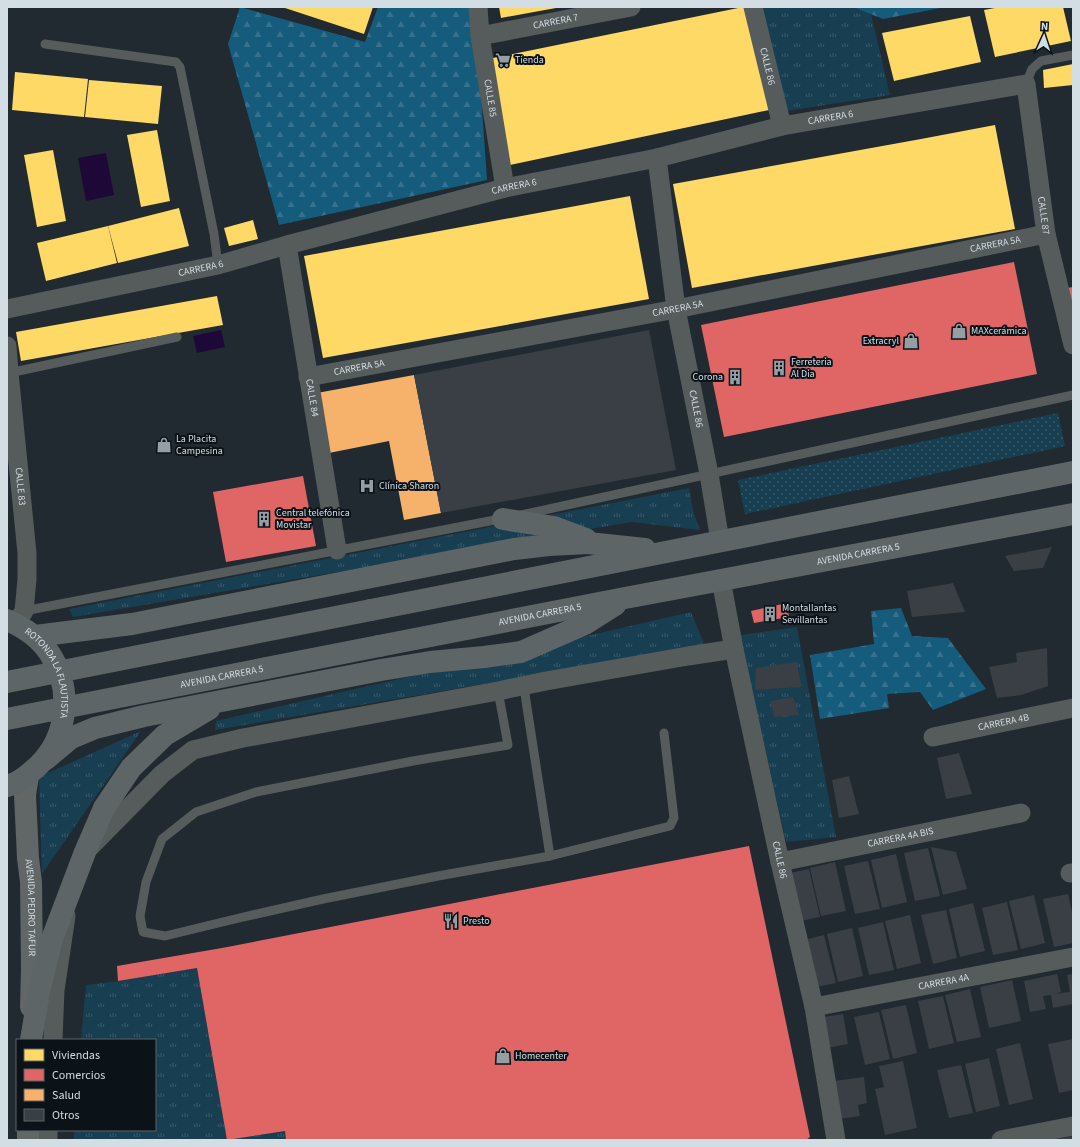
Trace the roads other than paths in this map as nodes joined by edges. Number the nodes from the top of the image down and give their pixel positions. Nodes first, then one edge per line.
1 (478, 7) edge
2 (631, 7) edge
3 (753, 7) edge
4 (480, 36) junction
5 (45, 44) dead end
6 (1073, 55) edge
7 (1026, 84) junction
8 (782, 126) junction
9 (657, 158) junction
10 (505, 188) junction
11 (1046, 234) junction
12 (287, 245) junction
13 (218, 265) junction
14 (7, 309) edge
15 (676, 309) junction
16 (177, 337) dead end
17 (7, 346) edge
18 (1073, 346) edge
19 (9, 373) junction
20 (308, 377) junction
21 (1073, 395) edge
22 (1073, 472) edge
23 (709, 474) junction
24 (1073, 514) edge
25 (503, 519) junction
26 (720, 541) junction
27 (598, 544) junction
28 (337, 550) junction
29 (662, 552) junction
30 (721, 580) junction
31 (625, 598) junction
32 (16, 618) edge
33 (35, 636) junction
34 (734, 649) junction
35 (7, 682) edge
36 (524, 685) junction
37 (498, 691) junction
38 (250, 695) junction
39 (1073, 708) edge
40 (7, 719) edge
41 (664, 733) dead end
42 (933, 736) dead end
43 (46, 759) junction
44 (28, 776) junction
45 (7, 786) edge
46 (1021, 813) dead end
47 (85, 852) junction
48 (550, 856) junction
49 (780, 862) junction
50 (70, 889) junction
51 (1073, 957) edge
52 (814, 1007) junction
53 (31, 1039) edge
54 (31, 1039) edge
55 (53, 1039) edge
56 (1073, 1126) edge
57 (836, 1140) edge
58 (1001, 1140) edge

1 - 4 street, CALLE 85
2 - 4 street, CARRERA 7
3 - 8 street, CALLE 86
4 - 10 street, CALLE 85
5 - 13 lane
6 - 7 lane
7 - 8 street, CARRERA 6
7 - 11 street, CALLE 87
8 - 9 street, CARRERA 6
9 - 10 street, CARRERA 6
9 - 15 street, CALLE 86
10 - 12 street, CARRERA 6
11 - 15 street, CARRERA 5A
11 - 18 street, CALLE 87
12 - 13 street, CARRERA 6
12 - 20 street, CALLE 84
13 - 14 street, CARRERA 6
15 - 20 street, CARRERA 5A
15 - 23 street, CALLE 86
16 - 19 lane
17 - 19 street, CALLE 83
19 - 32 street, CALLE 83
20 - 28 street, CALLE 84
21 - 23 lane
22 - 26 main road
23 - 25 lane
23 - 26 street, CALLE 86
24 - 30 main road, AVENIDA CARRERA 5
25 - 27 main road
25 - 28 lane
26 - 29 main road
27 - 29 main road
27 - 33 main road
28 - 32 lane
29 - 35 main road, bridge
30 - 31 main road, AVENIDA CARRERA 5
30 - 34 street, CALLE 86
31 - 38 main road
31 - 40 main road, AVENIDA CARRERA 5, bridge
32 - 33 main road, ROTONDA LA FLAUTISTA
33 - 43 main road, ROTONDA LA FLAUTISTA
34 - 36 street
34 - 49 street, CALLE 86
36 - 37 street
36 - 48 lane
37 - 47 street
37 - 48 lane
38 - 43 main road
38 - 47 main road
39 - 42 street, CARRERA 4B
41 - 48 lane
43 - 44 main road, ROTONDA LA FLAUTISTA
44 - 45 main road, ROTONDA LA FLAUTISTA
44 - 53 main road, AVENIDA PEDRO TAFUR
46 - 49 street, CARRERA 4A BIS
47 - 50 main road
49 - 52 street, CALLE 86
50 - 54 main road
50 - 55 street
51 - 52 street, CARRERA 4A
52 - 57 street, CALLE 86
56 - 58 street

